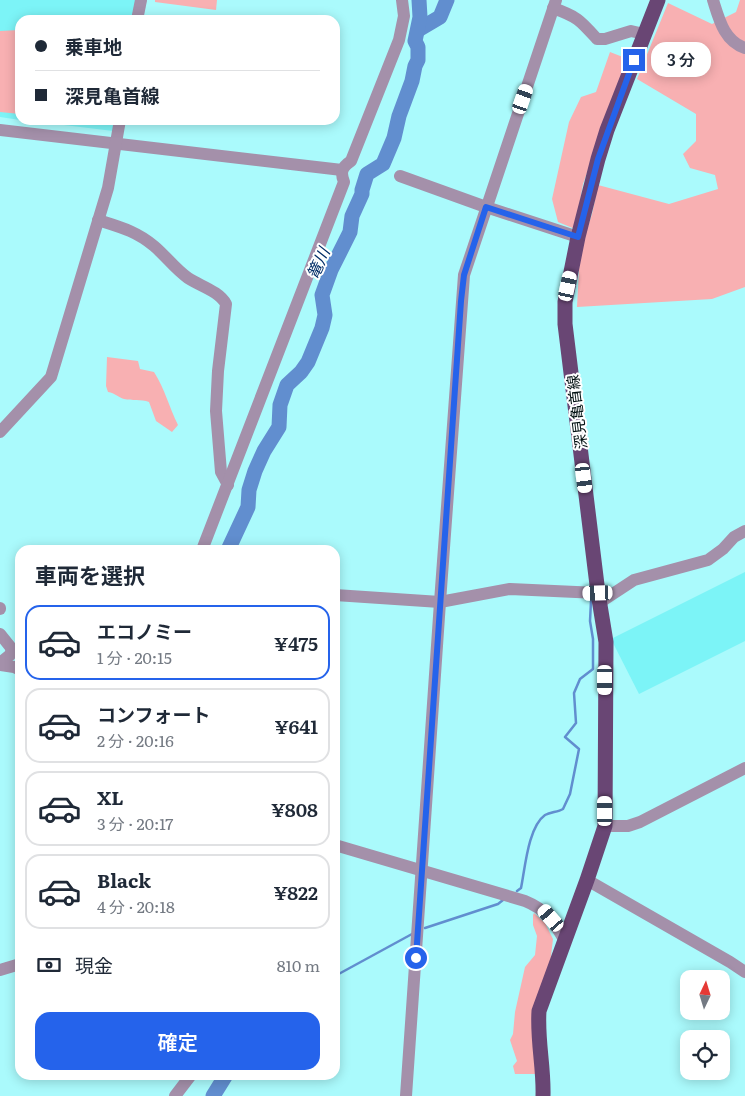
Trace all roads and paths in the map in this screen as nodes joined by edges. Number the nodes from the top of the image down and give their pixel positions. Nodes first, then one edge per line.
1 (141, 0) edge
2 (402, 0) edge
3 (658, 0) edge
4 (713, 0) edge
5 (555, 4) edge
6 (138, 15) edge
7 (644, 34) junction
8 (745, 48) edge
9 (119, 125) edge
10 (0, 130) edge
11 (116, 144) junction
12 (342, 170) junction
13 (400, 176) dead end
14 (486, 207) junction
15 (98, 220) junction
16 (578, 237) junction
17 (0, 432) edge
18 (228, 485) junction
19 (745, 531) edge
20 (204, 545) edge
21 (340, 595) edge
22 (598, 598) junction
23 (440, 602) junction
24 (6, 642) edge
25 (0, 664) edge
26 (15, 668) edge
27 (745, 768) edge
28 (604, 826) junction
29 (340, 847) edge
30 (422, 871) junction
31 (587, 880) junction
32 (565, 940) junction
33 (15, 966) edge
34 (0, 970) edge
35 (745, 972) edge
36 (187, 1080) edge
37 (175, 1096) edge
38 (406, 1096) edge
39 (543, 1096) edge

1 - 6 street
2 - 12 street
3 - 7 main road, 深見亀首線
4 - 8 street
5 - 7 street
5 - 14 street
7 - 16 main road, 深見亀首線
9 - 11 street
10 - 11 street
11 - 12 street
11 - 15 street
12 - 18 street
13 - 14 street
14 - 16 street
14 - 23 street
15 - 17 street
15 - 18 street
16 - 22 main road, 深見亀首線
18 - 20 street
19 - 22 street
21 - 23 street
22 - 23 street
22 - 28 main road, 深見亀首線
23 - 30 street
24 - 25 street
25 - 26 street
27 - 28 street
28 - 31 main road, 深見亀首線
29 - 30 street
30 - 32 street
30 - 38 street
31 - 32 main road, 深見亀首線
31 - 35 street
32 - 39 main road, 深見亀首線
33 - 34 street
36 - 37 street

